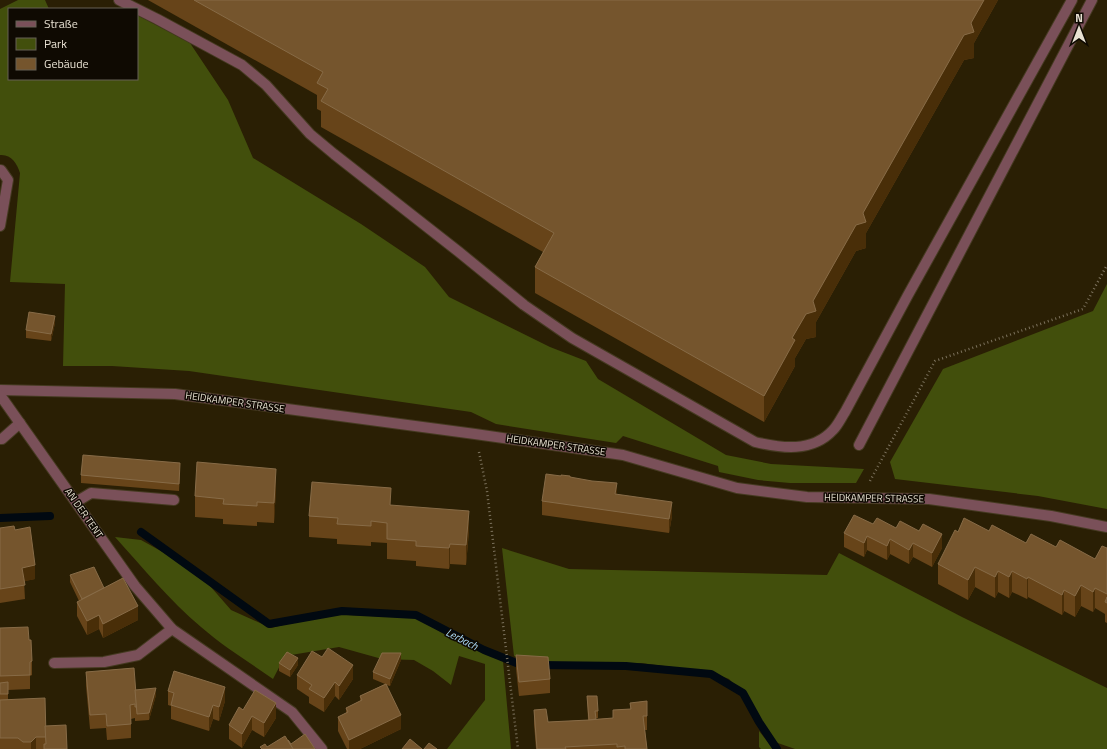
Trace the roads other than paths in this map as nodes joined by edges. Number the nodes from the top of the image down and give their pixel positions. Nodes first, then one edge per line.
1 (119, 0) edge
2 (1072, 0) edge
3 (1092, 0) edge
4 (135, 8) edge
5 (138, 10) edge
6 (0, 170) edge
7 (0, 226) edge
8 (0, 390) edge
9 (0, 395) edge
10 (20, 423) junction
11 (0, 439) edge
12 (859, 444) dead end
13 (174, 500) dead end
14 (76, 502) junction
15 (1107, 527) edge
16 (172, 629) junction
17 (54, 663) dead end
18 (322, 749) edge

1 - 4 street
2 - 5 street
3 - 12 street
6 - 7 street
8 - 15 street, HEIDKAMPER STRASSE
9 - 10 street, AN DER TENT
10 - 11 street
10 - 14 street, AN DER TENT
13 - 14 street
14 - 16 street, AN DER TENT
16 - 17 street
16 - 18 street, AN DER TENT

